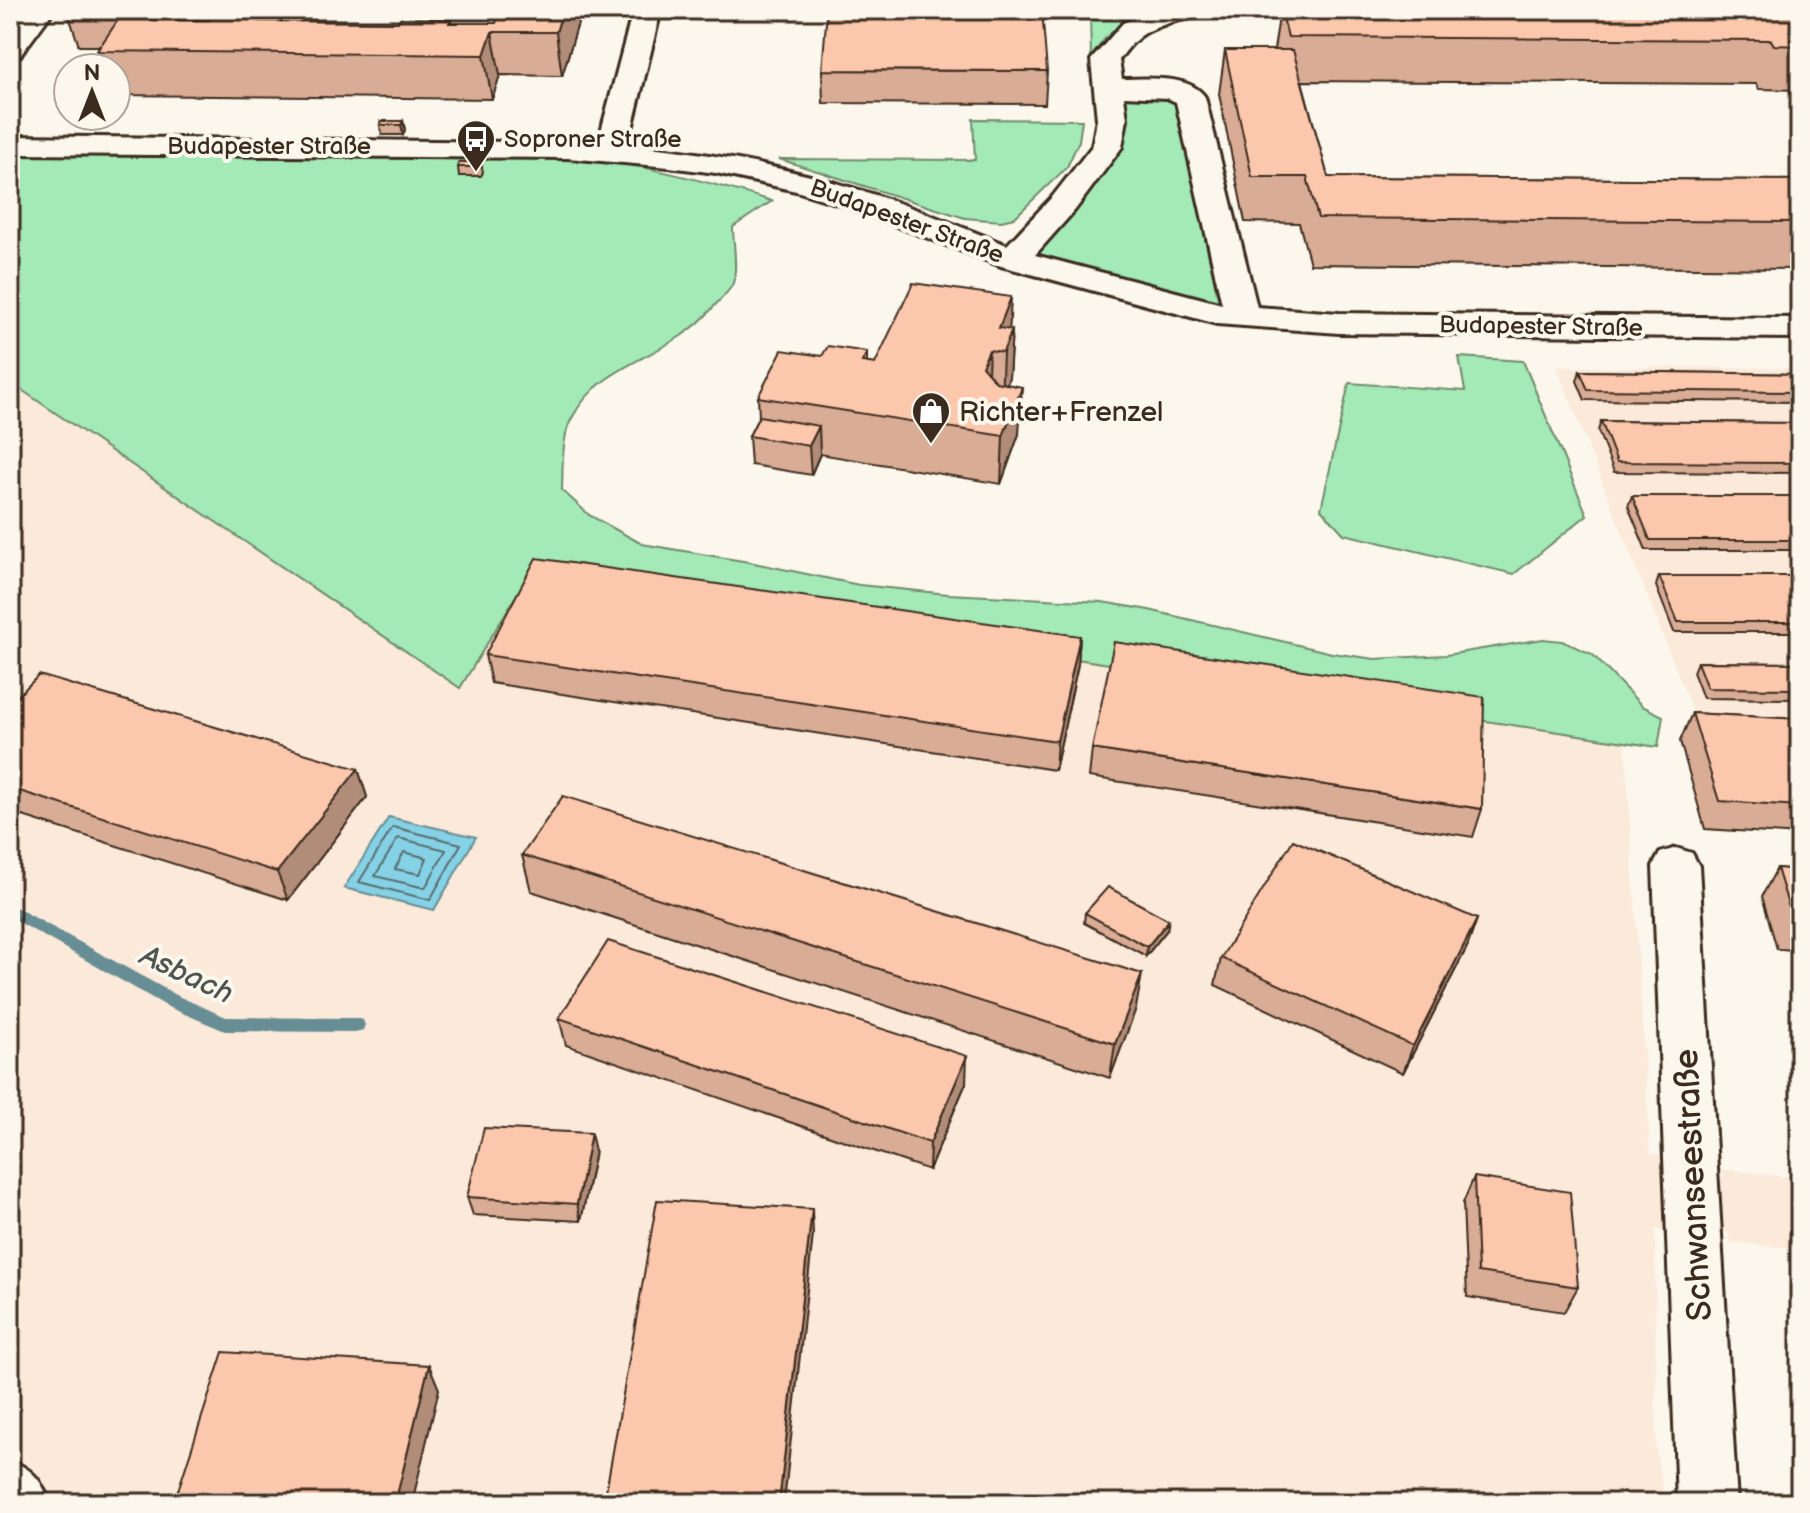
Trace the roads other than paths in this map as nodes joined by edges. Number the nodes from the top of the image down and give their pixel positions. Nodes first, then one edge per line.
1 (40, 10) edge
2 (647, 10) edge
3 (1366, 11) edge
4 (1667, 12) edge
5 (1800, 13) edge
6 (10, 50) edge
7 (1108, 87) junction
8 (10, 145) edge
9 (611, 152) junction
10 (1013, 259) junction
11 (1242, 316) junction
12 (1800, 328) edge
13 (1676, 866) dead end
14 (10, 1490) edge
15 (20, 1503) edge
16 (1707, 1503) edge

1 - 6 street
2 - 9 street
3 - 7 street
4 - 5 street
7 - 10 street
7 - 11 street
8 - 9 street, Budapester Straße
9 - 10 street, Budapester Straße
10 - 11 street, Budapester Straße
11 - 12 street, Budapester Straße
13 - 16 street, Schwanseestraße
14 - 15 street

